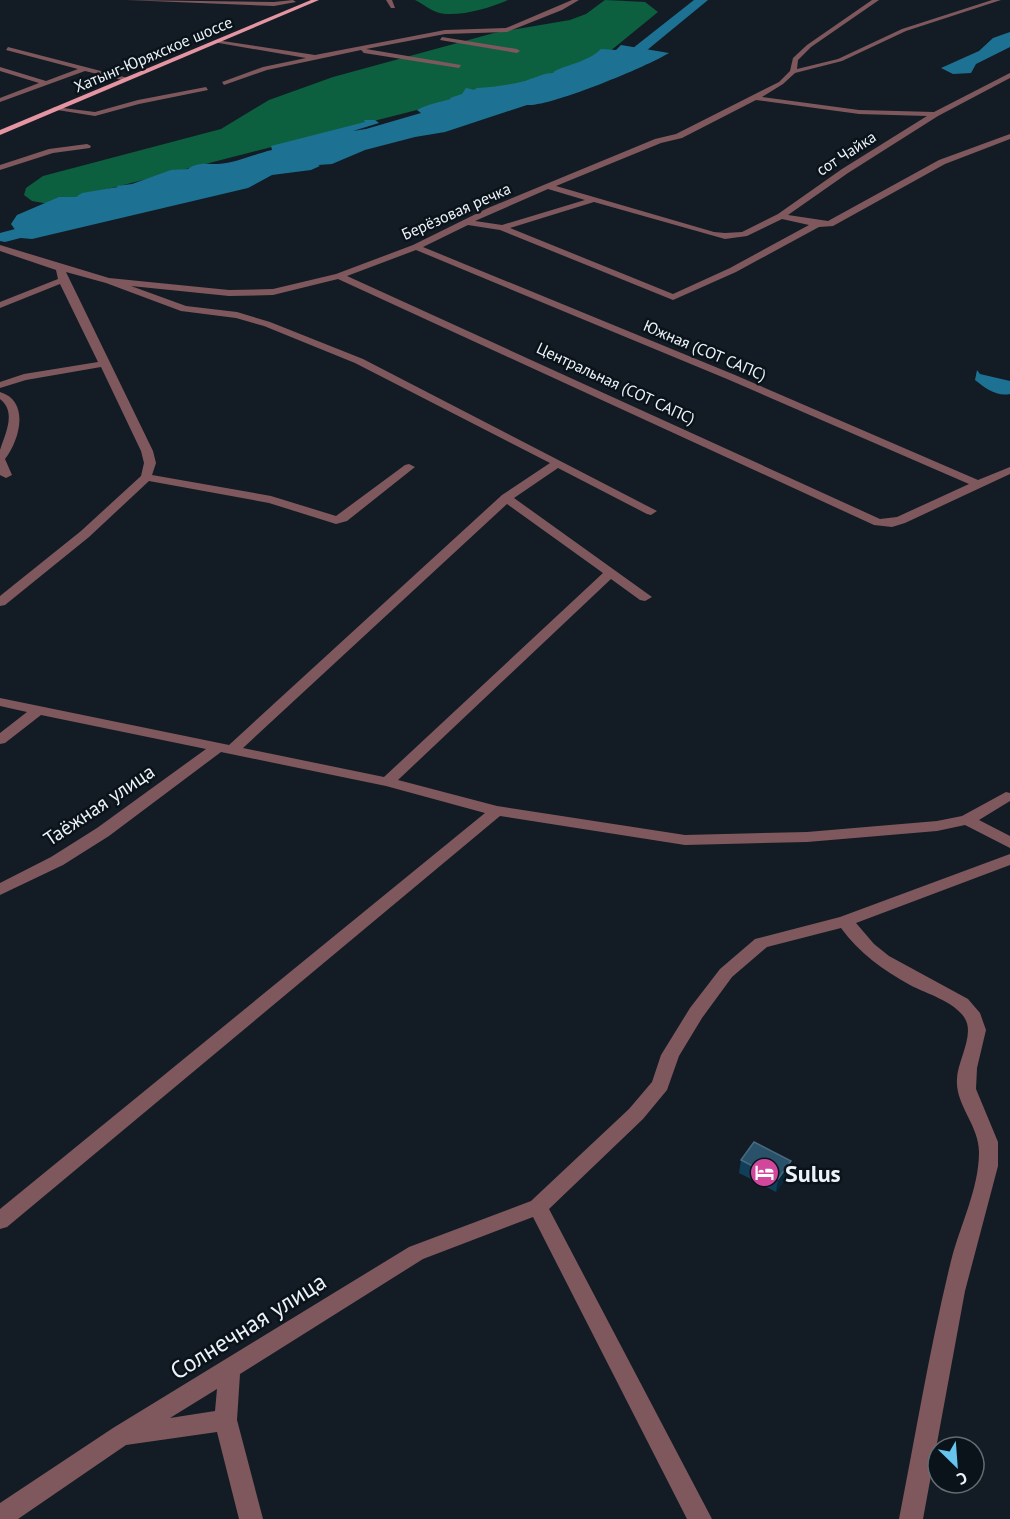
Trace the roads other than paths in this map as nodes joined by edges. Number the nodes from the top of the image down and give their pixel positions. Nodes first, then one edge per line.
1 (129, 0) edge
2 (316, 0) edge
3 (389, 0) edge
4 (576, 0) edge
5 (876, 0) edge
6 (998, 0) edge
7 (292, 1) edge
8 (304, 5) junction
9 (393, 7) dead end
10 (421, 36) junction
11 (216, 42) junction
12 (8, 49) dead end
13 (355, 49) junction
14 (517, 51) dead end
15 (315, 57) junction
16 (459, 66) dead end
17 (0, 69) edge
18 (85, 69) junction
19 (794, 72) junction
20 (1010, 75) edge
21 (126, 79) junction
22 (45, 83) junction
23 (224, 83) dead end
24 (206, 89) dead end
25 (2, 98) edge
26 (755, 98) junction
27 (55, 109) junction
28 (935, 114) junction
29 (0, 133) edge
30 (1010, 136) edge
31 (87, 146) dead end
32 (0, 168) edge
33 (549, 187) junction
34 (593, 200) junction
35 (782, 216) junction
36 (465, 222) junction
37 (817, 224) junction
38 (502, 228) junction
39 (416, 247) junction
40 (0, 248) edge
41 (60, 268) junction
42 (339, 276) junction
43 (63, 280) junction
44 (109, 281) junction
45 (0, 305) edge
46 (103, 364) junction
47 (0, 385) edge
48 (0, 395) edge
49 (0, 459) edge
50 (558, 463) junction
51 (409, 467) dead end
52 (1010, 470) edge
53 (6, 475) dead end
54 (146, 477) junction
55 (980, 485) junction
56 (506, 498) junction
57 (651, 511) dead end
58 (611, 572) junction
59 (645, 597) dead end
60 (0, 602) edge
61 (0, 702) edge
62 (37, 711) junction
63 (0, 740) edge
64 (225, 748) junction
65 (387, 782) junction
66 (1006, 797) dead end
67 (497, 812) junction
68 (967, 819) junction
69 (1010, 843) edge
70 (1010, 859) edge
71 (0, 890) edge
72 (845, 921) junction
73 (538, 1207) junction
74 (0, 1221) edge
75 (229, 1371) junction
76 (226, 1420) junction
77 (121, 1436) junction
78 (0, 1517) edge
79 (251, 1519) edge
80 (700, 1519) edge
81 (911, 1519) edge

1 - 7 street
2 - 8 main road, Хатынг-Юряхское шоссе
3 - 9 street
4 - 10 street
5 - 19 street
6 - 19 street
7 - 8 street
8 - 11 main road, Хатынг-Юряхское шоссе
10 - 13 street
10 - 14 street
11 - 15 street
11 - 21 main road, Хатынг-Юряхское шоссе
12 - 18 street
13 - 15 street
13 - 16 street
15 - 23 street
17 - 22 street
18 - 21 street
18 - 22 street
19 - 26 street, Берёзовая речка
20 - 28 street, сот Чайка
21 - 27 main road, Хатынг-Юряхское шоссе
22 - 25 street
24 - 27 street
26 - 28 street
26 - 33 street, Берёзовая речка
27 - 29 main road, Хатынг-Юряхское шоссе
28 - 35 street, сот Чайка
30 - 37 street
31 - 32 street
33 - 34 street, сот Чайка
33 - 36 street, Берёзовая речка
34 - 35 street, сот Чайка
34 - 38 street
35 - 37 street
36 - 38 street
36 - 39 street, Берёзовая речка
37 - 38 street
39 - 42 street, Берёзовая речка
39 - 55 street, Южная (СОТ САПС)
40 - 41 street
41 - 43 street
41 - 44 street
42 - 44 street, Берёзовая речка
42 - 55 street, Центральная (СОТ САПС)
43 - 45 street
43 - 46 street
44 - 50 street
46 - 47 street
46 - 54 street
48 - 49 street
49 - 53 street
50 - 56 street, Таёжная улица
50 - 57 street
51 - 54 street
52 - 55 street
54 - 60 street
56 - 58 street
56 - 64 street, Таёжная улица
58 - 59 street
58 - 65 street
61 - 62 street
62 - 63 street
62 - 64 street
64 - 65 street
64 - 71 street, Таёжная улица
65 - 67 street
66 - 68 street
67 - 68 street
67 - 74 street
68 - 69 street
70 - 72 street
72 - 73 street
72 - 81 street
73 - 75 street, Солнечная улица
73 - 80 street
75 - 76 street
75 - 77 street, Солнечная улица
76 - 77 street
76 - 79 street
77 - 78 street, Солнечная улица

